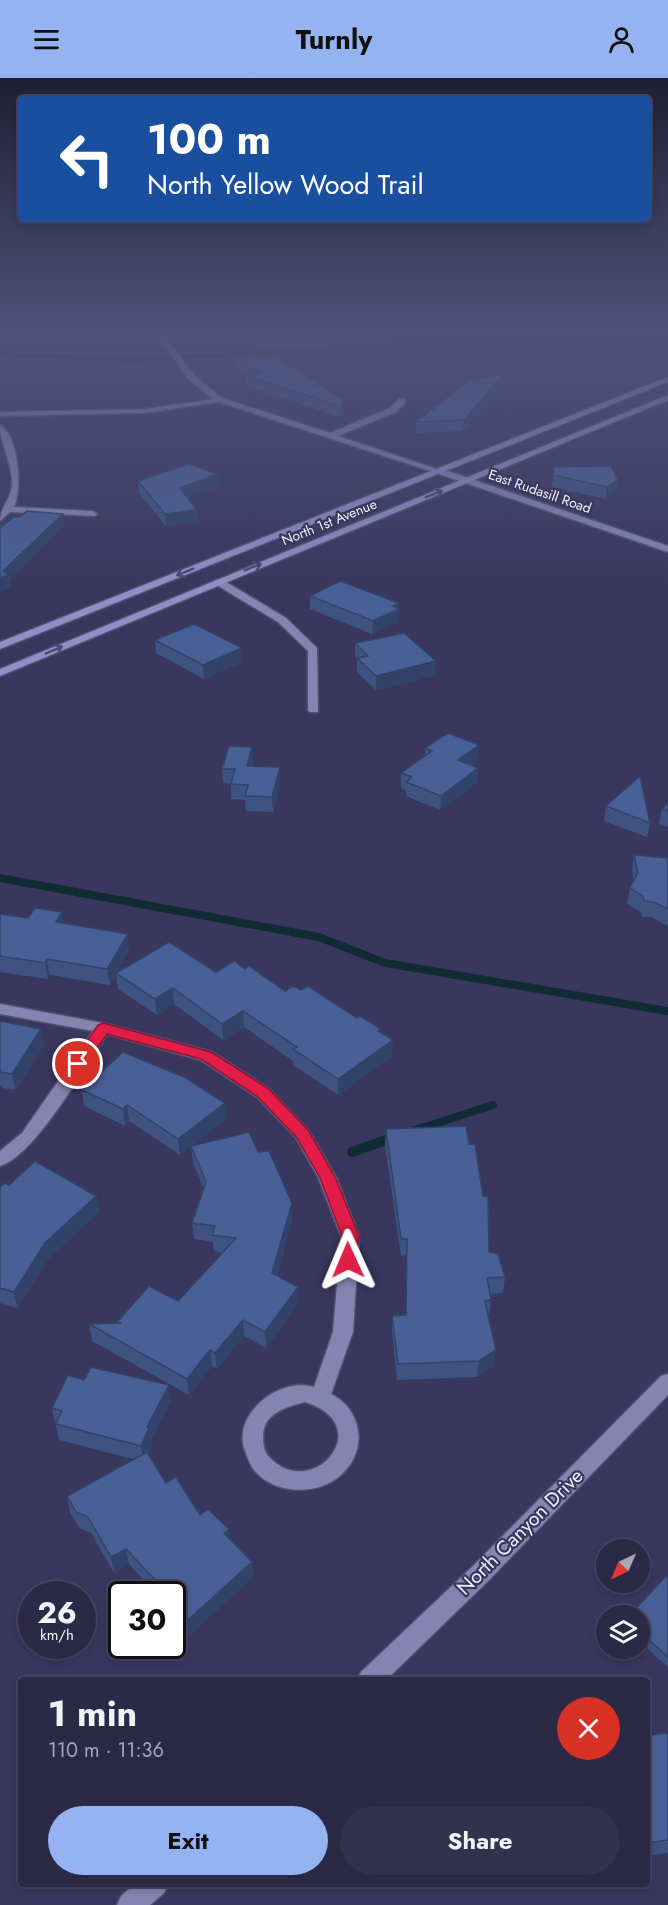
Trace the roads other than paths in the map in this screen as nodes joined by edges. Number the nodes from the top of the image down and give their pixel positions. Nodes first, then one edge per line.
1 (266, 415) edge
2 (380, 415) edge
3 (578, 415) edge
4 (624, 415) edge
5 (0, 427) edge
6 (330, 436) junction
7 (439, 471) junction
8 (466, 481) junction
9 (10, 509) junction
10 (92, 514) dead end
11 (0, 518) edge
12 (668, 549) edge
13 (219, 582) junction
14 (0, 646) edge
15 (0, 673) edge
16 (314, 710) dead end
17 (0, 1009) edge
18 (103, 1028) junction
19 (0, 1160) edge
20 (668, 1382) edge
21 (320, 1397) junction
22 (372, 1677) edge
23 (151, 1887) edge
24 (130, 1905) edge

1 - 6 street, East Rudasill Road
2 - 6 street
3 - 7 main road, North 1st Avenue
4 - 8 main road, North 1st Avenue
5 - 9 street
6 - 7 street, East Rudasill Road
7 - 8 street, East Rudasill Road
7 -> 14 main road, North 1st Avenue
8 - 12 street, East Rudasill Road
13 -> 8 main road, North 1st Avenue
9 - 10 street
9 - 11 street
15 -> 13 main road, North 1st Avenue
13 - 16 street
17 - 18 street
18 - 19 street
18 - 21 street
20 - 22 street, North Canyon Drive
21 - 21 street
23 - 24 street

